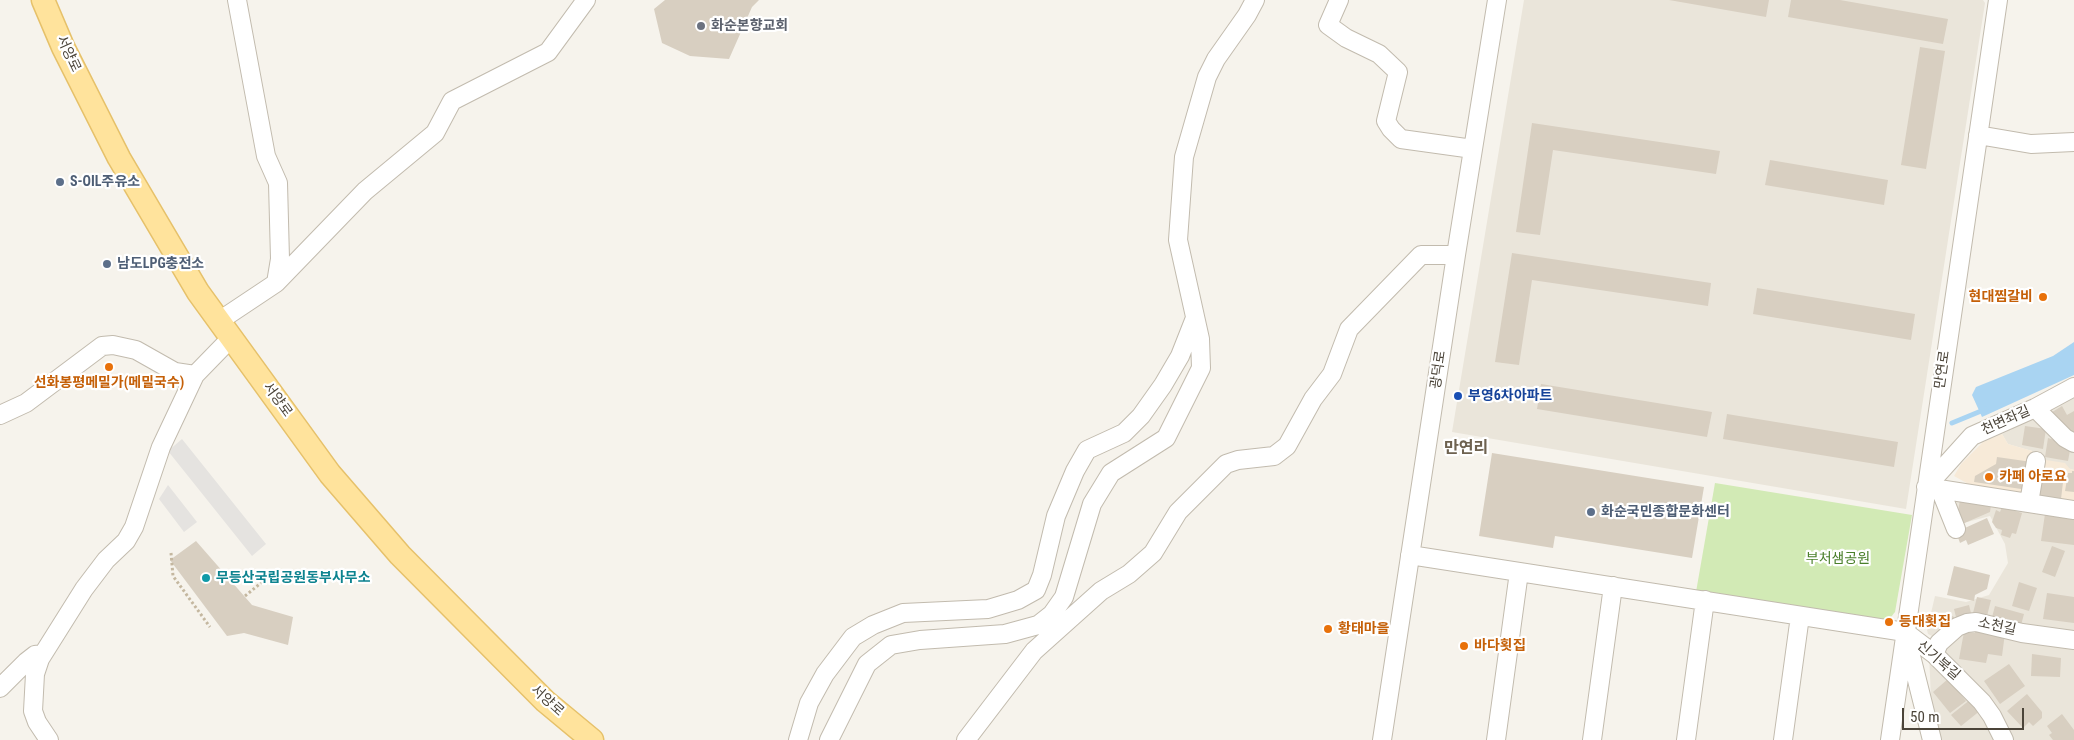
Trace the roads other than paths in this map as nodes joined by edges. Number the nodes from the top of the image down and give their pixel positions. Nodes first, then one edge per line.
1 (44, 0) edge
2 (237, 0) edge
3 (586, 0) edge
4 (1255, 0) edge
5 (1339, 0) edge
6 (1497, 0) edge
7 (1998, 0) edge
8 (1978, 135) junction
9 (2074, 142) edge
10 (1473, 149) junction
11 (1456, 255) junction
12 (276, 283) junction
13 (1195, 318) junction
14 (225, 329) junction
15 (195, 375) junction
16 (2074, 387) edge
17 (2035, 408) junction
18 (0, 415) edge
19 (2074, 443) edge
20 (2036, 461) dead end
21 (1933, 488) junction
22 (2029, 504) junction
23 (2074, 510) edge
24 (1956, 528) dead end
25 (1410, 555) junction
26 (1519, 572) junction
27 (1613, 586) junction
28 (1706, 600) junction
29 (1800, 616) junction
30 (1905, 632) junction
31 (2074, 640) edge
32 (43, 654) junction
33 (1934, 654) junction
34 (0, 688) edge
35 (49, 740) edge
36 (592, 740) edge
37 (798, 740) edge
38 (829, 740) edge
39 (966, 740) edge
40 (1382, 740) edge
41 (1496, 740) edge
42 (1592, 740) edge
43 (1686, 740) edge
44 (1783, 740) edge
45 (1890, 740) edge
46 (1932, 740) edge
47 (2004, 740) edge

1 - 14 main road, 서양로
2 - 12 street
3 - 12 street
4 - 13 street
5 - 10 street
6 - 10 street, 광덕로
7 - 8 street, 만연로
8 - 9 street
8 - 21 street, 만연로
10 - 11 street, 광덕로
11 - 25 street, 광덕로
11 - 39 street
12 - 14 street
13 - 37 street
13 - 38 street
14 - 15 street
14 - 36 main road, 서양로
15 - 18 street
15 - 32 street
16 - 17 street, 천변좌길
17 - 19 street
17 - 21 street, 천변좌길
20 - 22 street
21 - 22 street
21 - 24 street
21 - 30 street, 만연로
22 - 23 street
25 - 26 street
25 - 40 street, 광덕로
26 - 27 street
26 - 41 street
27 - 28 street
27 - 42 street
28 - 29 street
28 - 43 street
29 - 30 street
29 - 44 street
30 - 33 street, 신기북길
30 - 45 street, 만연로
30 - 46 street
31 - 33 street, 소천길
32 - 34 street
32 - 35 street
33 - 47 street, 신기북길

